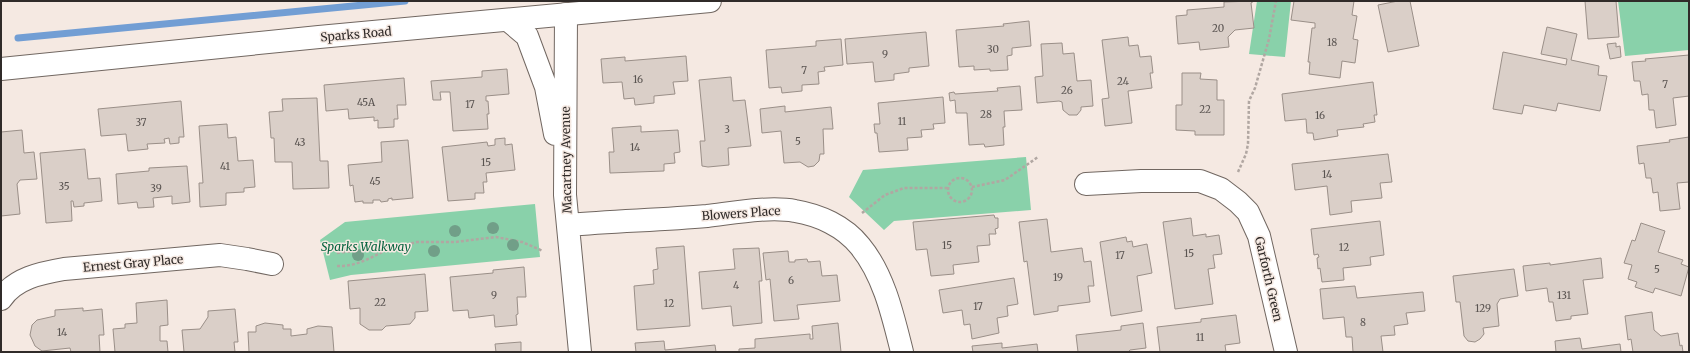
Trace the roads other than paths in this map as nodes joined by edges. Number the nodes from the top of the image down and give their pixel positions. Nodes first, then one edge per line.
1 (710, 1) edge
2 (566, 14) junction
3 (508, 20) junction
4 (1, 69) edge
5 (1086, 184) dead end
6 (565, 196) junction
7 (568, 225) junction
8 (272, 264) dead end
9 (1, 299) edge
10 (580, 352) edge
11 (902, 352) edge
12 (1286, 352) edge

1 - 2 street, Sparks Road
2 - 3 street, Sparks Road
2 - 6 street, Macartney Avenue
3 - 4 street, Sparks Road
3 - 6 street
5 - 12 street, Garforth Green
6 - 7 street, Macartney Avenue
7 - 10 street, Macartney Avenue
7 - 11 street, Blowers Place
8 - 9 street, Ernest Gray Place

